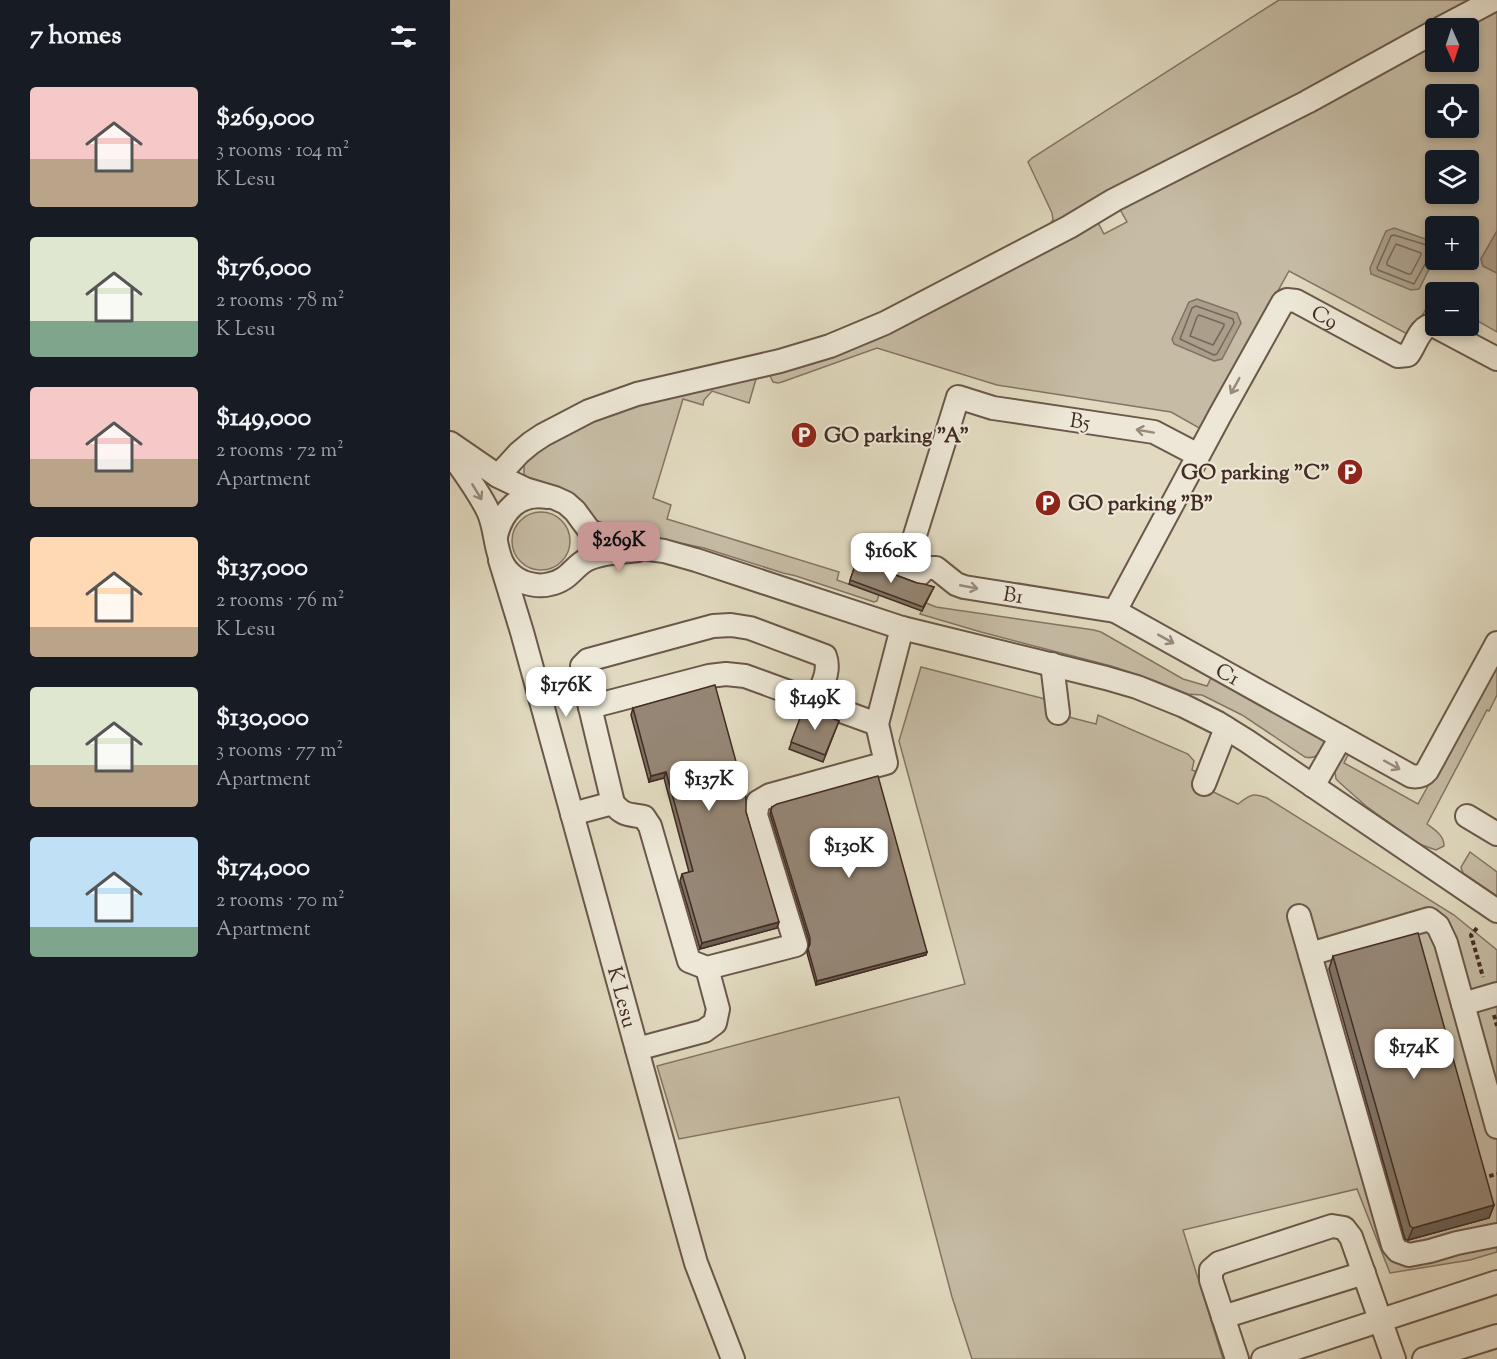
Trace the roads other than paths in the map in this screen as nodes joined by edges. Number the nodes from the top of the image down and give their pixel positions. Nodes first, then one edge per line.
1 (1494, 0) edge
2 (1460, 18) edge
3 (1425, 37) edge
4 (1497, 359) edge
5 (450, 443) edge
6 (450, 452) edge
7 (1198, 455) junction
8 (498, 476) junction
9 (555, 498) junction
10 (582, 522) junction
11 (496, 536) junction
12 (649, 549) junction
13 (500, 560) junction
14 (578, 566) junction
15 (910, 571) joint
16 (549, 585) junction
17 (1114, 610) junction
18 (902, 628) junction
19 (522, 632) junction
20 (1497, 643) edge
21 (1052, 664) junction
22 (816, 701) junction
23 (590, 707) junction
24 (1058, 713) dead end
25 (877, 724) junction
26 (1226, 728) junction
27 (1341, 738) junction
28 (1204, 783) dead end
29 (1313, 786) junction
30 (613, 803) junction
31 (572, 814) junction
32 (1467, 816) dead end
33 (1497, 834) edge
34 (1497, 911) edge
35 (1299, 916) dead end
36 (1310, 954) junction
37 (707, 968) junction
38 (1492, 990) edge
39 (1463, 1004) junction
40 (637, 1049) junction
41 (1497, 1127) edge
42 (1497, 1235) edge
43 (1364, 1273) junction
44 (1497, 1282) edge
45 (1223, 1317) junction
46 (1380, 1320) junction
47 (1497, 1336) edge
48 (733, 1359) edge
49 (1237, 1359) edge
50 (1263, 1359) edge
51 (1394, 1359) edge
52 (1424, 1359) edge

1 - 2 street
3 - 8 street
4 -> 7 street, C9
5 - 8 street
6 -> 11 street
7 -> 15 street, B5
7 - 17 street, C9
8 - 9 street
9 - 10 street
9 - 11 street
10 - 12 street
10 - 14 street
11 - 13 street
12 - 14 street
12 - 18 street
13 - 16 street
13 - 19 street, K Lesu
14 - 16 street
15 -> 17 street, B1
16 - 19 street
17 -> 27 street, C1
18 - 21 street
18 - 25 street
19 - 31 street, K Lesu
27 -> 20 street, C1
21 - 24 street
21 - 26 street
22 - 23 street
22 - 23 street
22 - 25 street
23 - 30 street
25 - 37 street
26 - 28 street
26 - 29 street
27 - 29 street
29 - 34 street
30 - 31 street
30 - 37 street
31 - 40 street, K Lesu
32 - 33 street
35 - 36 street
36 - 39 street
36 - 42 street
37 - 40 street
38 - 39 street
39 - 41 street
40 - 48 street, K Lesu
43 - 45 street
43 - 45 street
43 - 46 street
44 - 46 street
45 - 49 street
46 - 50 street
46 - 51 street
47 - 52 street

